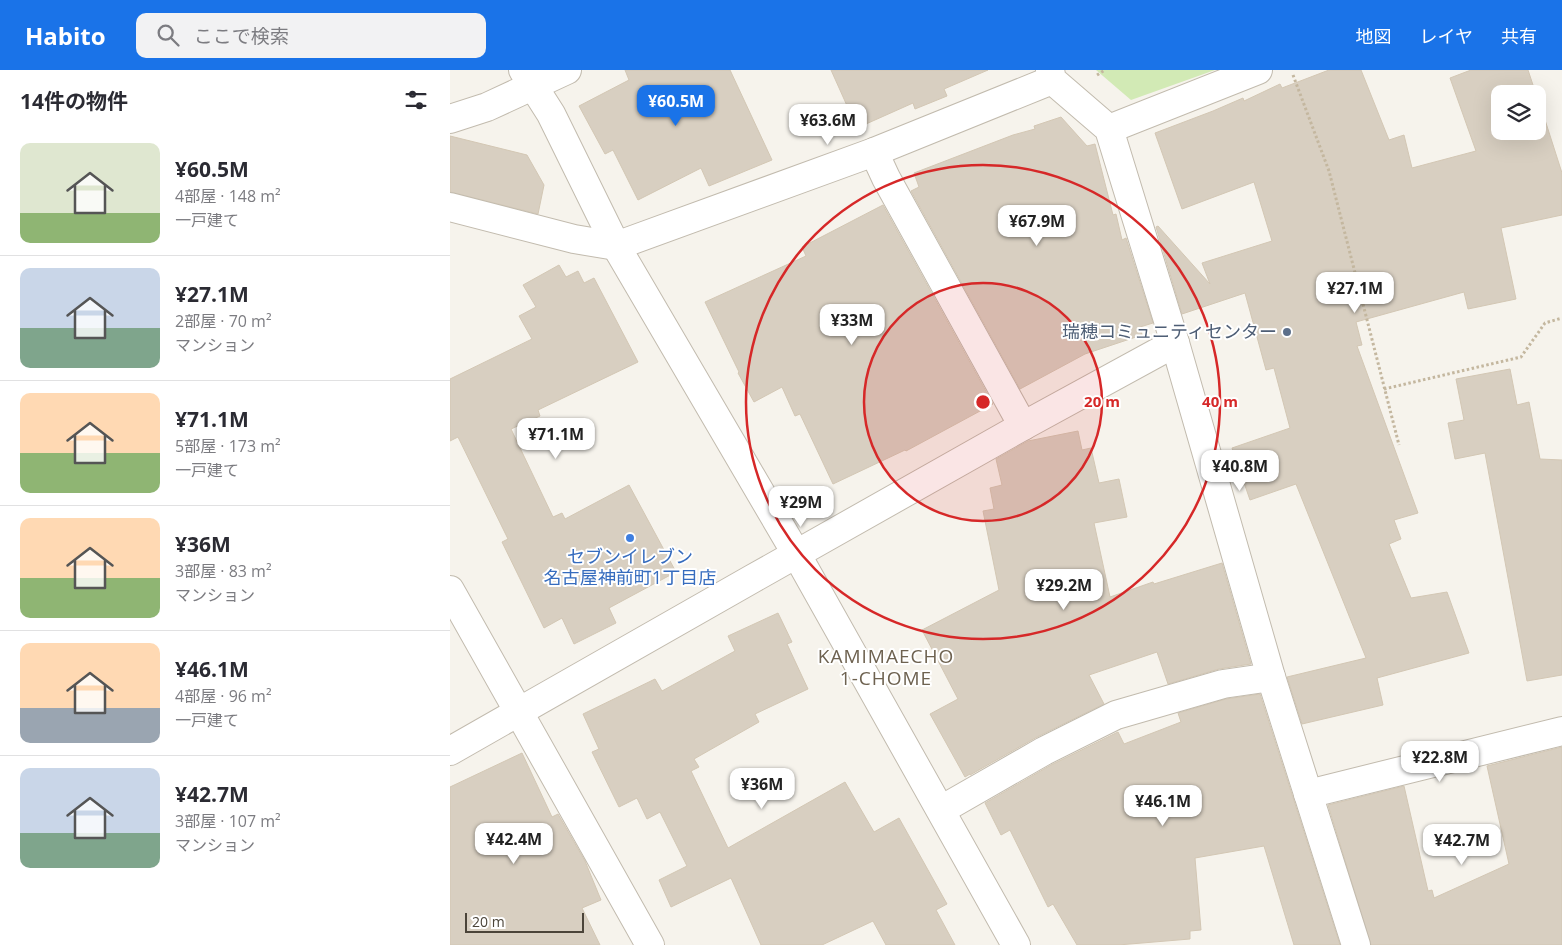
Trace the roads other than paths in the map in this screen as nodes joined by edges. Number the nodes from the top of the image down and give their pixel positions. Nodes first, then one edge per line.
1 (567, 70) edge
2 (1258, 70) edge
3 (1051, 75) edge
4 (528, 78) edge
5 (450, 119) edge
6 (1109, 130) junction
7 (874, 152) junction
8 (450, 207) edge
9 (616, 246) junction
10 (1175, 343) junction
11 (1023, 426) junction
12 (797, 555) junction
13 (450, 590) edge
14 (1271, 677) junction
15 (518, 712) junction
16 (1562, 731) edge
17 (450, 751) edge
18 (1308, 794) junction
19 (941, 810) junction
20 (650, 945) edge
21 (1016, 945) edge
22 (1356, 945) edge

1 - 4 street
2 - 6 street
3 - 6 street
3 - 7 street
4 - 5 street
4 - 9 street
6 - 10 street
7 - 9 street
7 - 11 street
8 - 9 street
9 - 12 street
10 - 11 street
10 - 14 street
11 - 12 street
12 - 15 street
12 - 19 street
13 - 15 street
14 - 18 street
14 - 19 street
15 - 17 street
15 - 20 street
16 - 18 street
18 - 22 street
19 - 21 street

